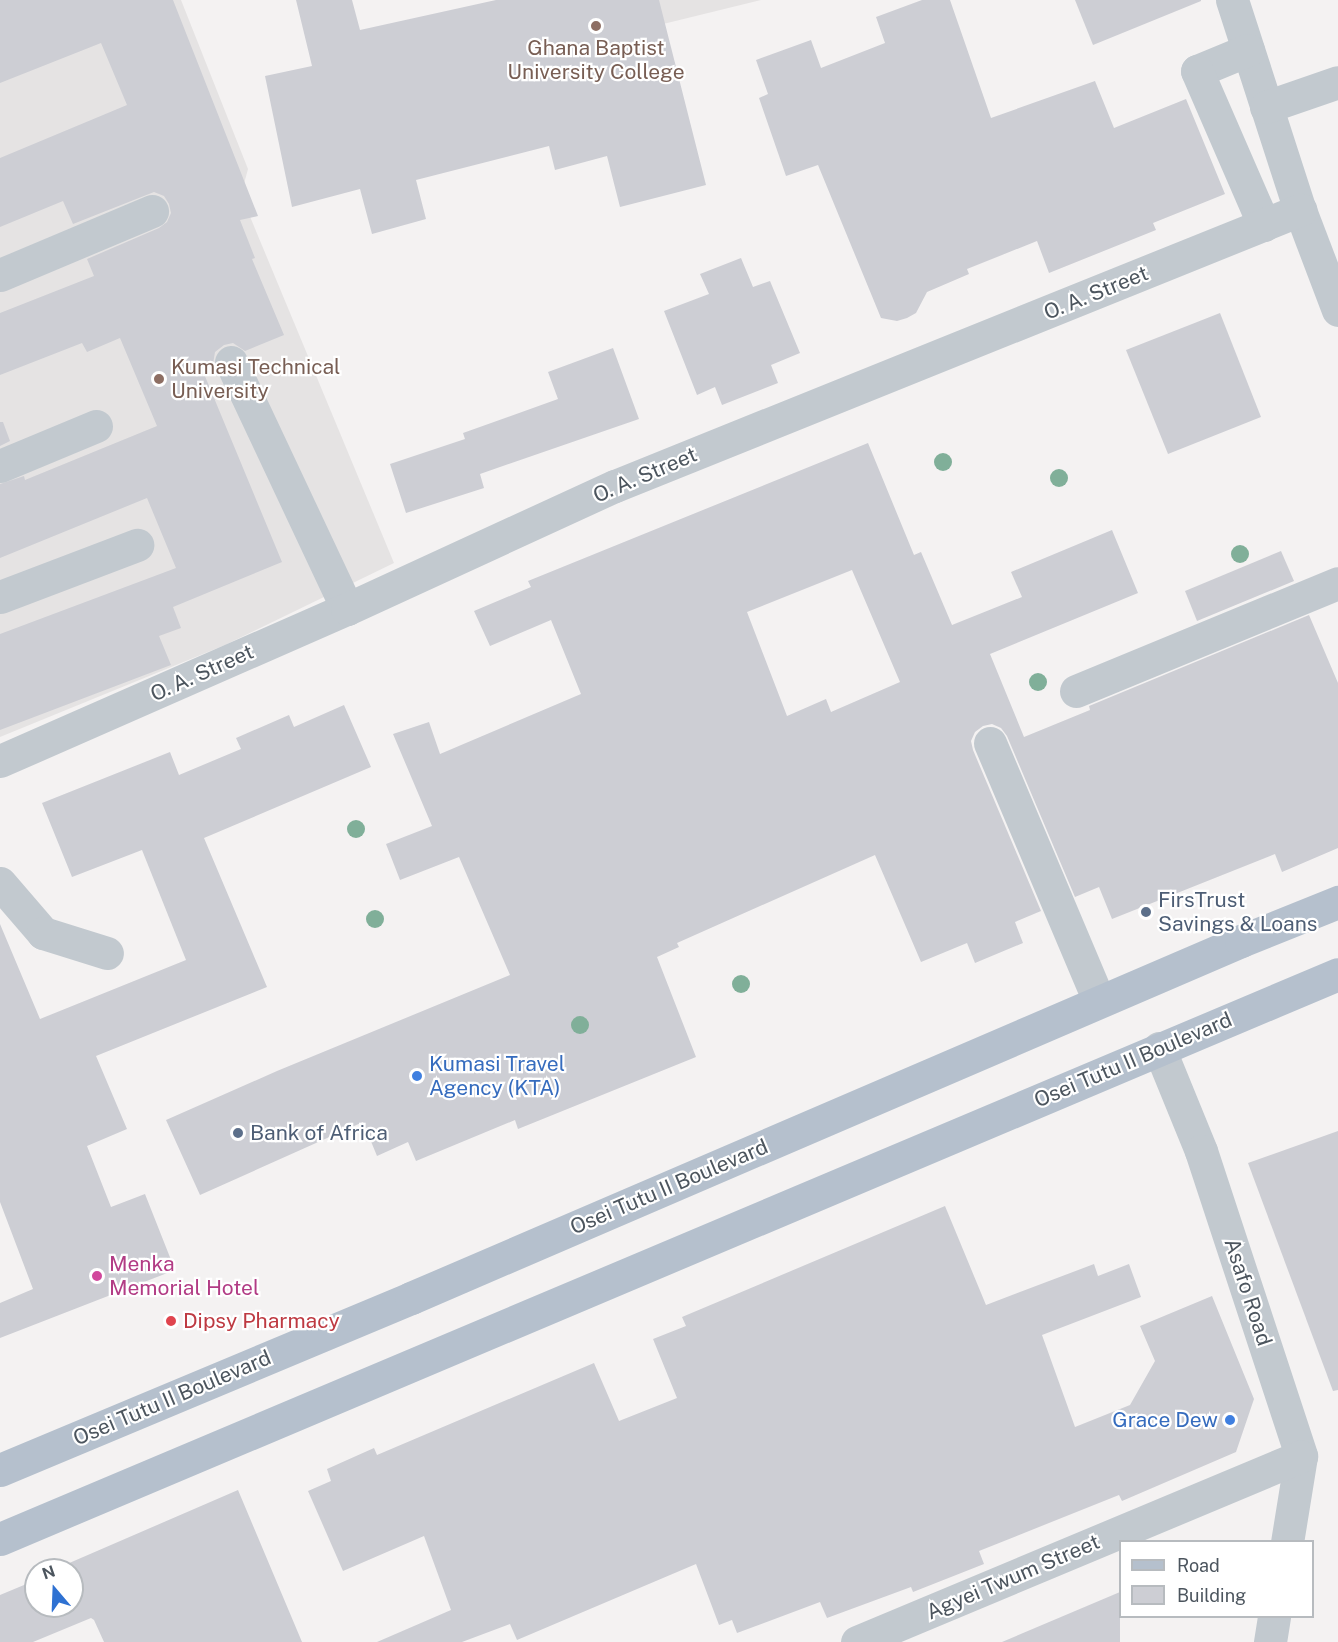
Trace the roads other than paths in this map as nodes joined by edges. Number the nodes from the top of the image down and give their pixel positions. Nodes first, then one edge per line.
1 (1232, 0) edge
2 (1248, 50) junction
3 (1338, 82) edge
4 (1266, 107) junction
5 (1300, 210) junction
6 (152, 211) dead end
7 (1264, 225) junction
8 (0, 275) edge
9 (1338, 310) edge
10 (231, 362) dead end
11 (96, 426) dead end
12 (0, 466) edge
13 (137, 545) dead end
14 (1338, 583) edge
15 (0, 597) edge
16 (346, 609) junction
17 (1076, 691) dead end
18 (990, 743) dead end
19 (0, 761) edge
20 (0, 883) edge
21 (1338, 886) edge
22 (1326, 907) edge
23 (107, 954) dead end
24 (1338, 974) edge
25 (1099, 1001) junction
26 (1159, 1048) junction
27 (1301, 1456) junction
28 (0, 1470) edge
29 (0, 1539) edge
30 (1287, 1540) edge
31 (1274, 1618) edge
32 (857, 1642) edge
33 (1270, 1642) edge

1 - 2 street
2 - 4 street
2 - 7 street
3 - 4 street
4 - 5 street
5 - 7 street, O. A. Street
5 - 9 street
6 - 8 street
7 - 16 street, O. A. Street
10 - 16 street
11 - 12 street
13 - 15 street
14 - 17 street
16 - 19 street, O. A. Street
18 - 25 street
20 - 23 street
21 - 22 main road
22 - 25 main road, Osei Tutu II Boulevard
24 - 26 main road, Osei Tutu II Boulevard
25 - 28 main road, Osei Tutu II Boulevard
26 - 27 street, Asafo Road
26 - 29 main road, Osei Tutu II Boulevard
27 - 30 street, Asafo Road
27 - 32 street, Agyei Twum Street
31 - 33 street

